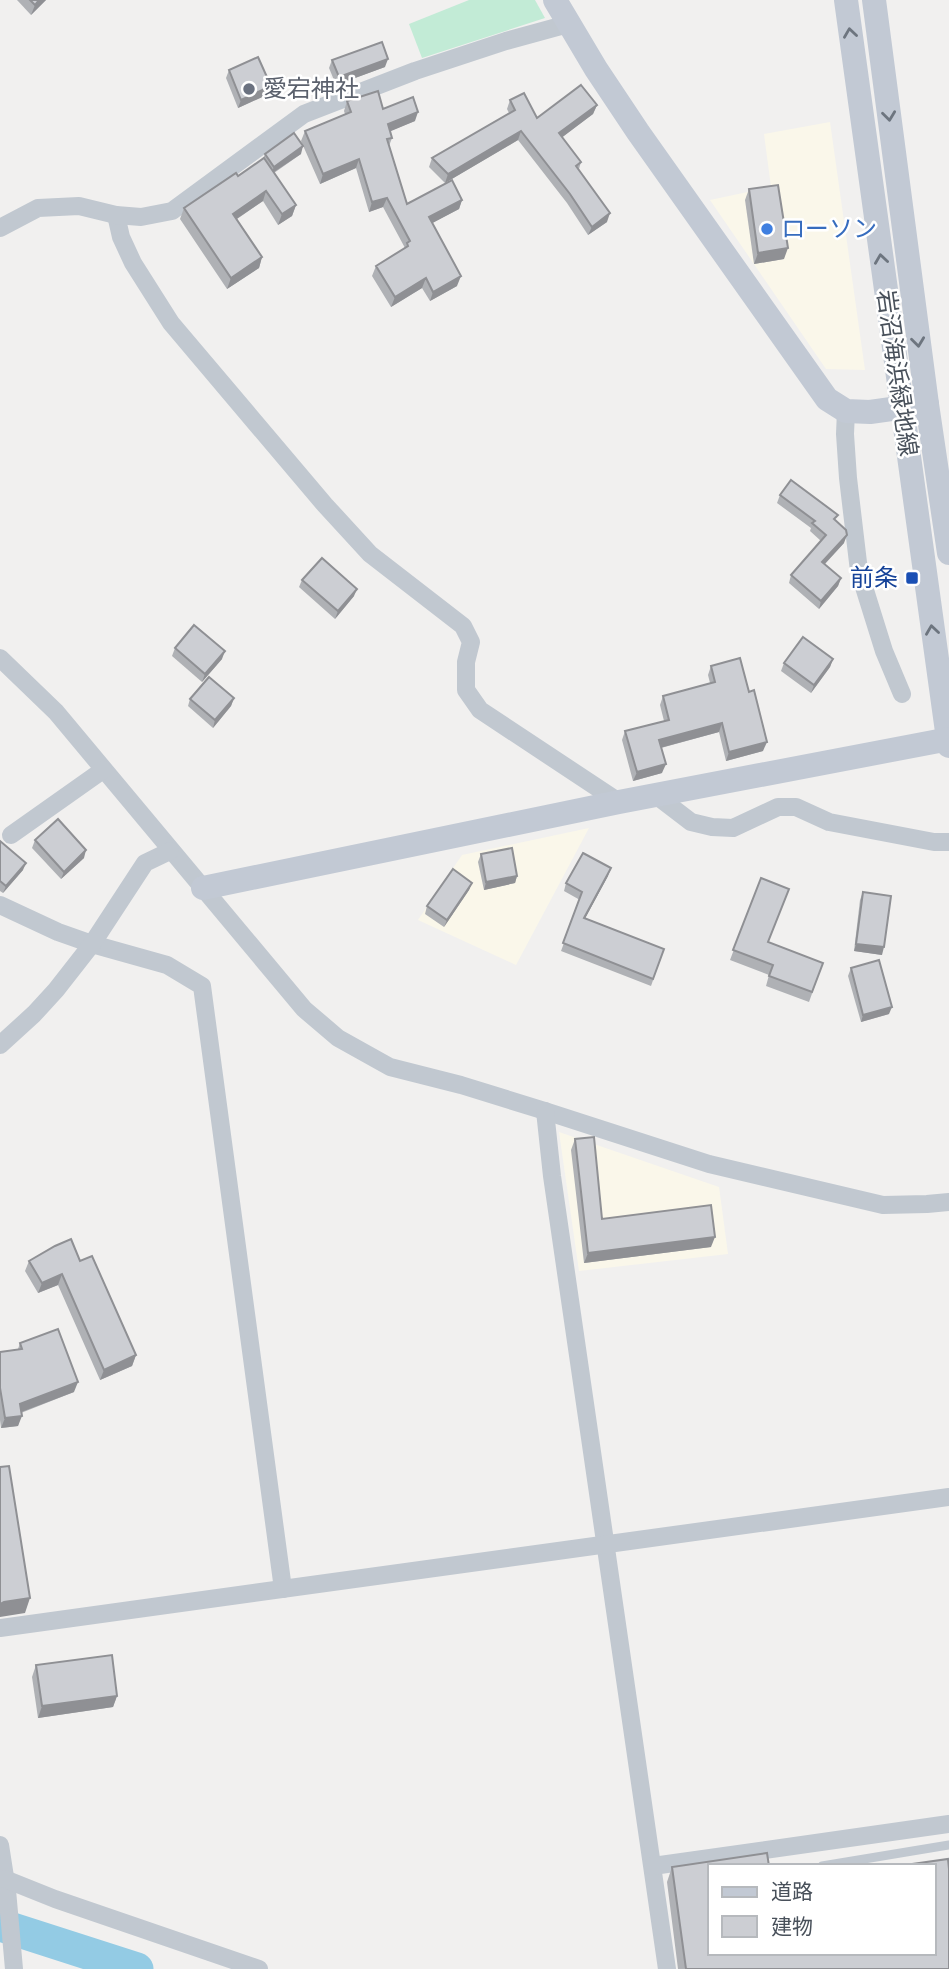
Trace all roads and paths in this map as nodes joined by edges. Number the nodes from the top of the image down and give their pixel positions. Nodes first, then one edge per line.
1 (555, 0) edge
2 (846, 0) edge
3 (874, 0) edge
4 (568, 24) junction
5 (116, 215) junction
6 (0, 228) edge
7 (927, 404) junction
8 (902, 408) junction
9 (846, 411) junction
10 (949, 553) edge
11 (3, 667) edge
12 (902, 694) dead end
13 (949, 739) edge
14 (949, 746) edge
15 (103, 769) junction
16 (657, 796) junction
17 (619, 802) junction
18 (11, 835) dead end
19 (949, 842) edge
20 (170, 851) junction
21 (203, 888) junction
22 (0, 905) edge
23 (92, 944) junction
24 (0, 1045) edge
25 (545, 1111) junction
26 (949, 1202) edge
27 (949, 1497) edge
28 (606, 1545) junction
29 (283, 1589) junction
30 (0, 1628) edge
31 (949, 1824) edge
32 (0, 1845) edge
33 (949, 1845) edge
34 (834, 1864) edge
35 (653, 1866) junction
36 (6, 1884) junction
37 (14, 1969) edge
38 (258, 1969) edge
39 (667, 1969) edge

1 - 4 street
8 -> 2 street, 岩沼海浜緑地線
3 -> 7 street, 岩沼海浜緑地線
4 - 5 street
4 - 9 street
5 - 6 street
5 - 17 street
7 - 8 street
7 - 10 street, 岩沼海浜緑地線
8 - 9 street
13 -> 8 street, 岩沼海浜緑地線
9 - 12 street
11 - 15 street
13 - 14 street, 岩沼海浜緑地線
13 - 16 street
15 - 18 street
15 - 20 street
16 - 17 street
16 - 19 street
17 - 21 street
20 - 21 street
20 - 23 street
21 - 25 street
22 - 23 street
23 - 24 street
23 - 29 street
25 - 26 street
25 - 28 street
27 - 28 street
28 - 29 street
28 - 35 street
29 - 30 street
31 - 35 street
32 - 36 street
33 - 34 lane
35 - 39 street
36 - 37 street
36 - 38 street

